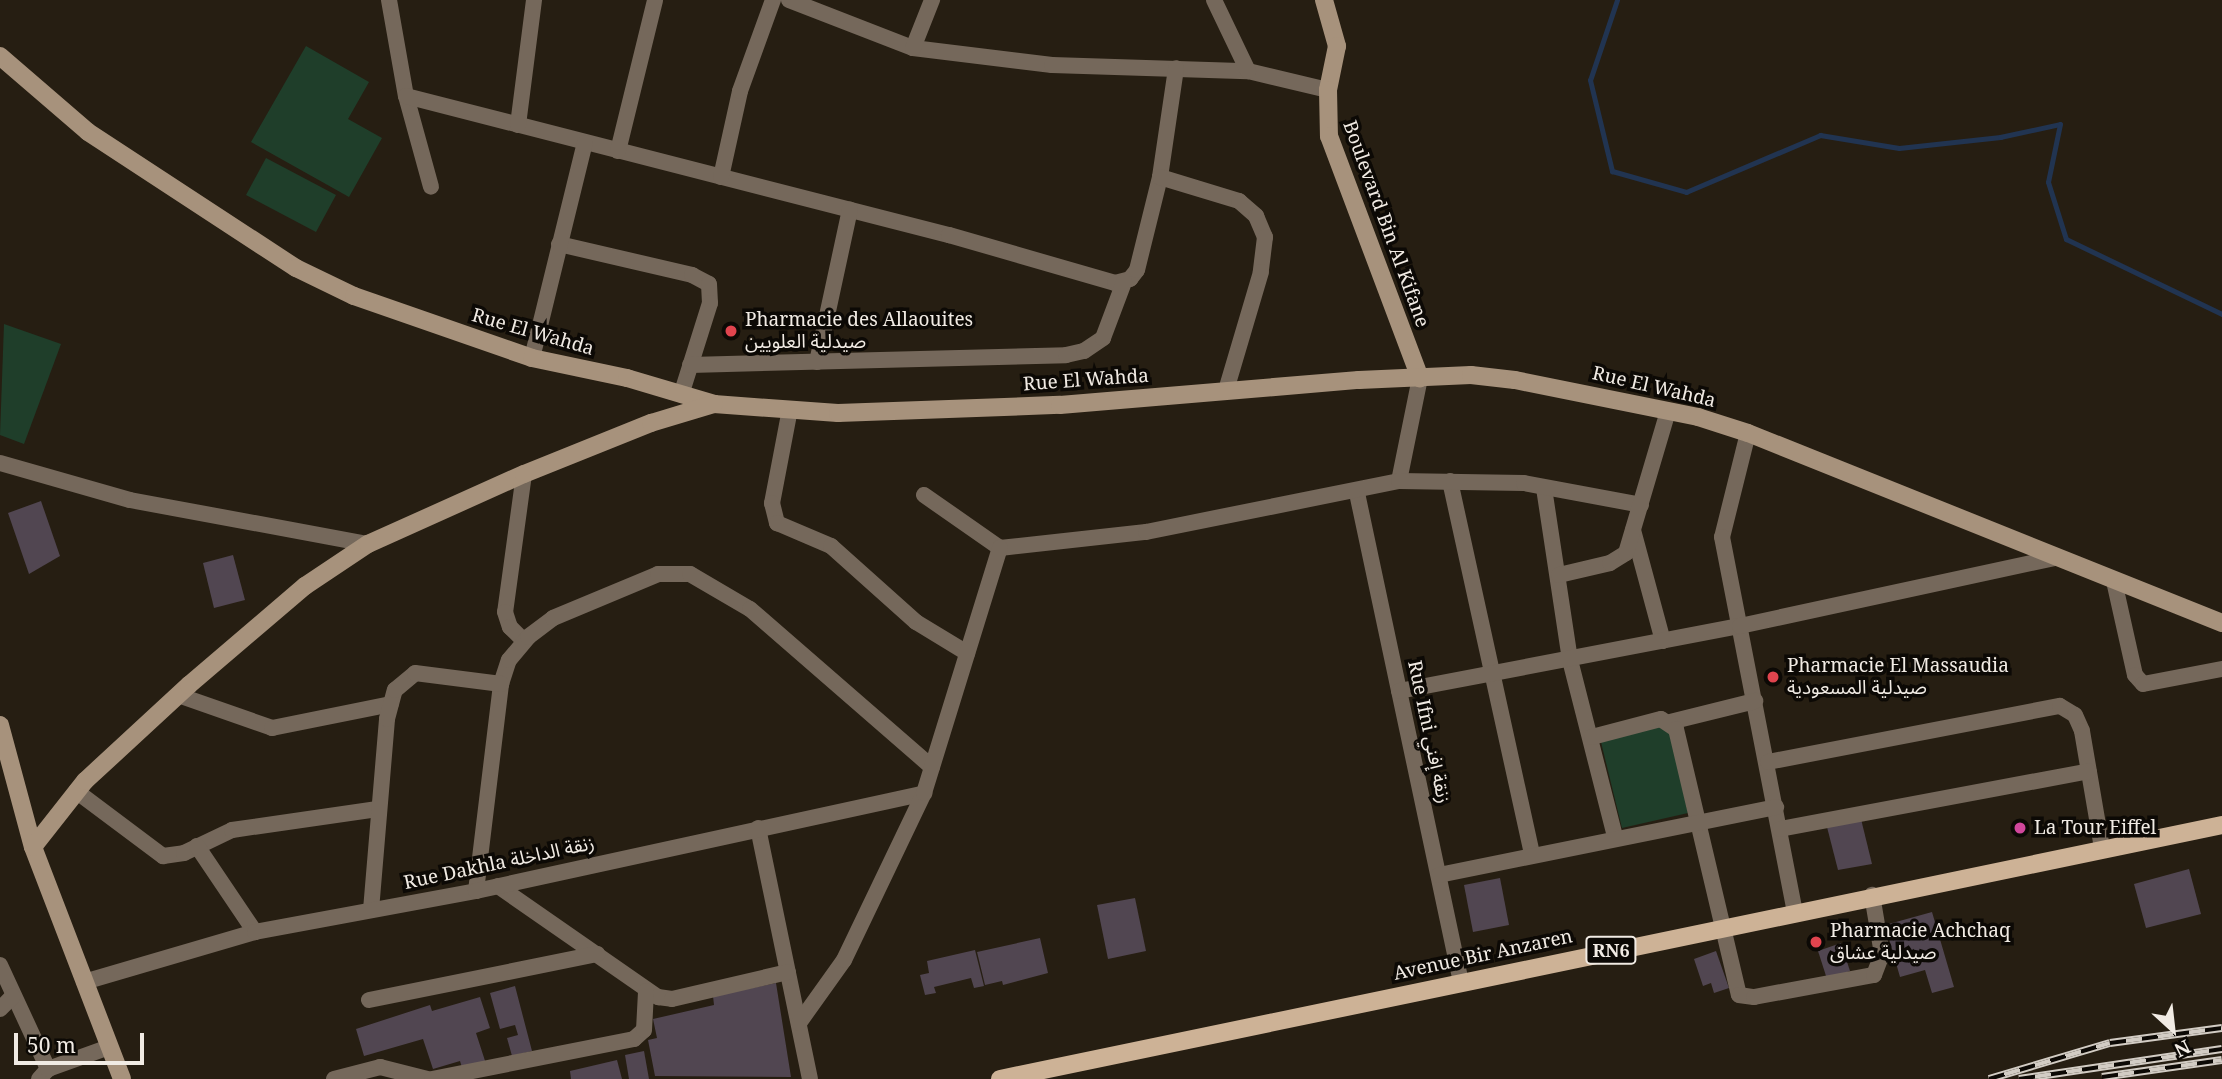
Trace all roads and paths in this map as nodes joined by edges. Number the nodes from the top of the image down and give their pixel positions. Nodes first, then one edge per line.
1 (389, 0) edge
2 (534, 0) edge
3 (655, 0) edge
4 (773, 0) edge
5 (789, 0) edge
6 (932, 0) edge
7 (1214, 0) edge
8 (1324, 0) edge
9 (913, 48) junction
10 (0, 56) edge
11 (1176, 68) junction
12 (1248, 71) junction
13 (1328, 90) junction
14 (406, 96) junction
15 (518, 125) junction
16 (584, 142) junction
17 (618, 151) junction
18 (721, 177) junction
19 (1160, 177) junction
20 (431, 187) dead end
21 (850, 210) junction
22 (559, 244) junction
23 (1124, 282) junction
24 (532, 358) junction
25 (817, 362) junction
26 (690, 365) junction
27 (1420, 378) junction
28 (1226, 390) junction
29 (681, 395) junction
30 (714, 404) junction
31 (790, 409) junction
32 (1668, 411) junction
33 (1748, 433) junction
34 (0, 463) edge
35 (524, 474) junction
36 (1399, 481) junction
37 (1450, 481) junction
38 (1544, 488) junction
39 (1357, 493) junction
40 (924, 495) dead end
41 (1641, 505) junction
42 (1633, 530) junction
43 (368, 544) junction
44 (1000, 548) junction
45 (2054, 558) junction
46 (1559, 575) junction
47 (2114, 580) junction
48 (2222, 622) edge
49 (1740, 625) junction
50 (524, 641) junction
51 (1662, 641) junction
52 (967, 653) junction
53 (1570, 660) junction
54 (2222, 669) edge
55 (1494, 670) junction
56 (501, 684) junction
57 (1399, 691) junction
58 (178, 695) junction
59 (1755, 701) junction
60 (391, 704) junction
61 (1670, 722) junction
62 (0, 725) edge
63 (1592, 737) junction
64 (1768, 762) junction
65 (932, 766) junction
66 (2089, 771) junction
67 (76, 791) junction
68 (924, 793) junction
69 (1776, 807) junction
70 (377, 810) junction
71 (1696, 822) junction
72 (2222, 825) edge
73 (758, 828) junction
74 (1780, 829) junction
75 (1615, 837) junction
76 (197, 846) junction
77 (33, 847) junction
78 (2102, 848) junction
79 (1532, 854) junction
80 (1439, 875) junction
81 (498, 886) junction
82 (476, 891) junction
83 (1872, 895) junction
84 (371, 910) junction
85 (1795, 911) junction
86 (1724, 927) junction
87 (255, 932) junction
88 (597, 954) junction
89 (0, 965) edge
90 (788, 972) junction
91 (1461, 981) junction
92 (85, 982) junction
93 (646, 991) junction
94 (13, 996) junction
95 (369, 1000) dead end
96 (0, 1009) edge
97 (799, 1023) junction
98 (109, 1047) junction
99 (44, 1074) edge
100 (122, 1079) edge
101 (334, 1079) edge
102 (427, 1079) edge
103 (432, 1079) edge
104 (810, 1079) edge
105 (1000, 1079) edge

1 - 14 street
2 - 15 street
3 - 17 street
4 - 18 street
5 - 9 street
6 - 9 street
7 - 12 street
8 - 13 street, Boulevard Bin Al Kifane
9 - 11 street
10 - 24 street, Rue El Wahda
11 - 12 street
11 - 19 street
12 - 13 street
13 - 27 street, Boulevard Bin Al Kifane
14 - 15 street
14 - 20 street
15 - 16 street
16 - 17 street
16 - 22 street
17 - 18 street
18 - 21 street
19 - 23 street
19 - 28 street
21 - 23 street
21 - 25 street
22 - 24 street
22 - 26 street
23 - 25 street
24 - 29 street, Rue El Wahda
25 - 26 street
26 - 29 street
27 - 28 street, Rue El Wahda
27 - 32 street, Rue El Wahda
27 - 36 street
28 - 31 street, Rue El Wahda
29 - 30 street, Rue El Wahda
30 - 31 street, Rue El Wahda
30 - 35 street
31 - 52 street
32 - 33 street, Rue El Wahda
32 - 41 street
33 - 45 street, Rue El Wahda
33 - 49 street
34 - 43 street
35 - 43 street
35 - 50 street
36 - 37 street
36 - 39 street
37 - 38 street
37 - 55 street
38 - 41 street
38 - 46 street
39 - 44 street
39 - 57 street, Rue Ifni زنقة إفني
40 - 44 street
41 - 42 street
42 - 46 street
42 - 51 street
43 - 58 street
44 - 52 street
45 - 47 street, Rue El Wahda
45 - 49 street
46 - 53 street
47 - 48 street, Rue El Wahda
47 - 54 street
49 - 51 street
49 - 59 street
50 - 56 street
50 - 65 street
51 - 53 street
52 - 65 street
53 - 55 street
53 - 63 street
55 - 57 street
55 - 79 street
56 - 60 street
56 - 82 street
57 - 80 street, Rue Ifni زنقة إفني
58 - 60 street
58 - 67 street
59 - 61 street
59 - 64 street
60 - 70 street
61 - 63 street
61 - 71 street
62 - 77 street
63 - 75 street
64 - 66 street
64 - 69 street
65 - 68 street
66 - 74 street
66 - 78 street
67 - 76 street
67 - 77 street
68 - 73 street, Rue Dakhla زنقة الداخلة
68 - 97 street
69 - 71 street
69 - 74 street
70 - 76 street
70 - 84 street
71 - 75 street
71 - 86 street
72 - 78 main road, Avenue Bir Anzaren / RN6
73 - 81 street, Rue Dakhla زنقة الداخلة
73 - 90 street
74 - 85 street
75 - 79 street
76 - 87 street
77 - 92 street
78 - 83 main road, Avenue Bir Anzaren / RN6
79 - 80 street
80 - 91 street, Rue Ifni زنقة إفني
81 - 82 street, Rue Dakhla زنقة الداخلة
81 - 88 street
82 - 84 street, Rue Dakhla زنقة الداخلة
83 - 85 main road, Avenue Bir Anzaren / RN6
83 - 86 street
84 - 87 street, Rue Dakhla زنقة الداخلة
85 - 86 main road, Avenue Bir Anzaren / RN6
86 - 91 main road, Avenue Bir Anzaren / RN6
87 - 92 street, Rue Dakhla زنقة الداخلة
88 - 93 street
88 - 95 street
89 - 94 street
90 - 93 street
90 - 97 street
91 - 105 main road, Avenue Bir Anzaren / RN6
92 - 98 street
93 - 103 street
94 - 96 street
94 - 99 street
97 - 104 street
98 - 99 street
98 - 100 street
101 - 102 street

